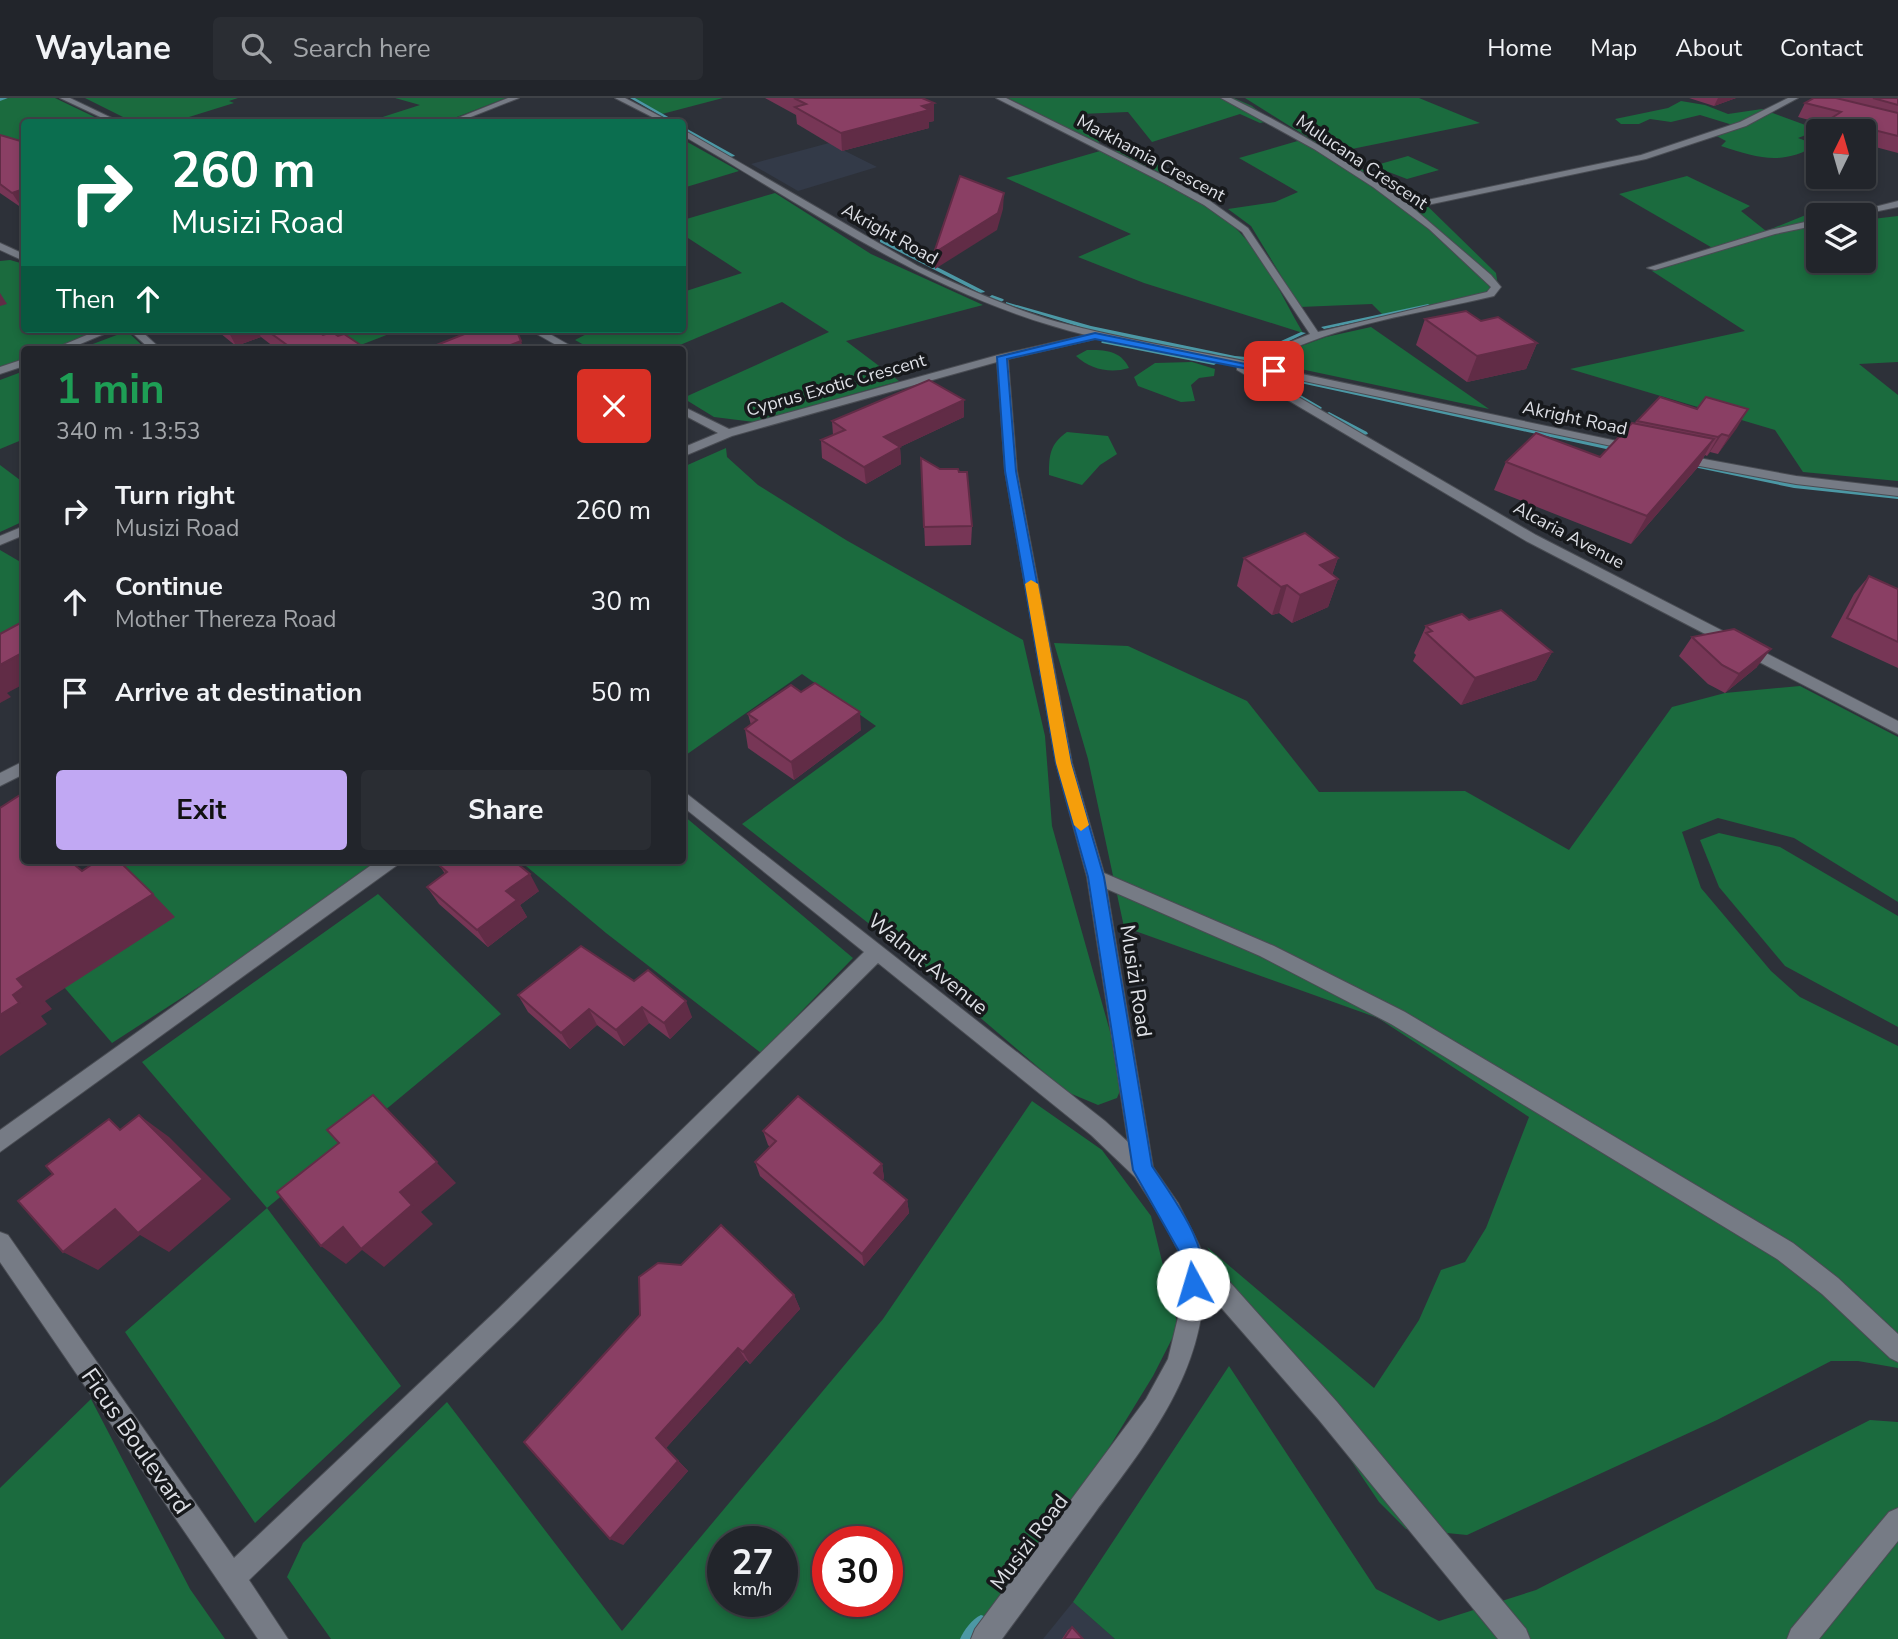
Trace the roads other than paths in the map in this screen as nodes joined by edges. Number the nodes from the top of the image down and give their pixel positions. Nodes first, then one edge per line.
1 (64, 98) edge
2 (515, 98) edge
3 (619, 98) edge
4 (1000, 98) edge
5 (1225, 98) edge
6 (1794, 98) edge
7 (1807, 101) edge
8 (110, 119) edge
9 (460, 119) edge
10 (661, 119) edge
11 (686, 136) edge
12 (1898, 204) edge
13 (1405, 207) junction
14 (1876, 209) edge
15 (1806, 225) edge
16 (0, 246) edge
17 (14, 253) junction
18 (21, 256) edge
19 (0, 258) edge
20 (1652, 268) dead end
21 (101, 333) edge
22 (138, 333) edge
23 (541, 333) edge
24 (1095, 336) junction
25 (1316, 336) junction
26 (66, 346) edge
27 (152, 346) edge
28 (565, 346) edge
29 (1002, 357) junction
30 (1230, 361) junction
31 (21, 363) edge
32 (1250, 366) junction
33 (0, 371) edge
34 (686, 411) edge
35 (728, 433) junction
36 (686, 451) edge
37 (1656, 453) edge
38 (1669, 456) edge
39 (1898, 492) edge
40 (21, 531) edge
41 (0, 541) edge
42 (1898, 728) edge
43 (21, 768) edge
44 (0, 780) edge
45 (686, 799) edge
46 (386, 864) edge
47 (1096, 877) junction
48 (877, 952) junction
49 (0, 1142) edge
50 (1143, 1170) junction
51 (0, 1243) edge
52 (1194, 1259) junction
53 (1898, 1350) edge
54 (1898, 1521) edge
55 (231, 1579) junction
56 (274, 1639) edge
57 (985, 1639) edge
58 (1516, 1639) edge
59 (1801, 1639) edge

1 - 8 street
2 - 9 street
3 - 10 street
4 - 25 street, Markhamia Crescent
5 - 13 street, Mulucana Crescent
6 - 7 street
6 - 13 street
11 - 24 street, Akright Road
12 - 14 street
13 - 25 street, Mulucana Crescent
15 - 20 street
16 - 17 street
17 - 18 street
17 - 19 street
21 - 26 street
22 - 27 street
23 - 28 street
24 - 29 street
24 - 30 street, Akright Road
25 - 32 street
29 - 35 street, Cyprus Exotic Crescent
29 - 47 street, Musizi Road
30 - 32 street, Akright Road
30 - 42 street, Alcaria Avenue
31 - 33 street
32 - 37 street, Akright Road
34 - 35 street
35 - 36 street, Cyprus Exotic Crescent
38 - 39 street
40 - 41 street
43 - 44 street
45 - 48 street, Walnut Avenue
46 - 49 street
47 - 50 street, Musizi Road
47 - 53 street
48 - 50 street, Walnut Avenue
48 - 55 street
50 - 52 street, Musizi Road
51 - 55 street, Ficus Boulevard
52 - 57 street, Musizi Road
52 - 58 street
54 - 59 street
55 - 56 street, Ficus Boulevard

